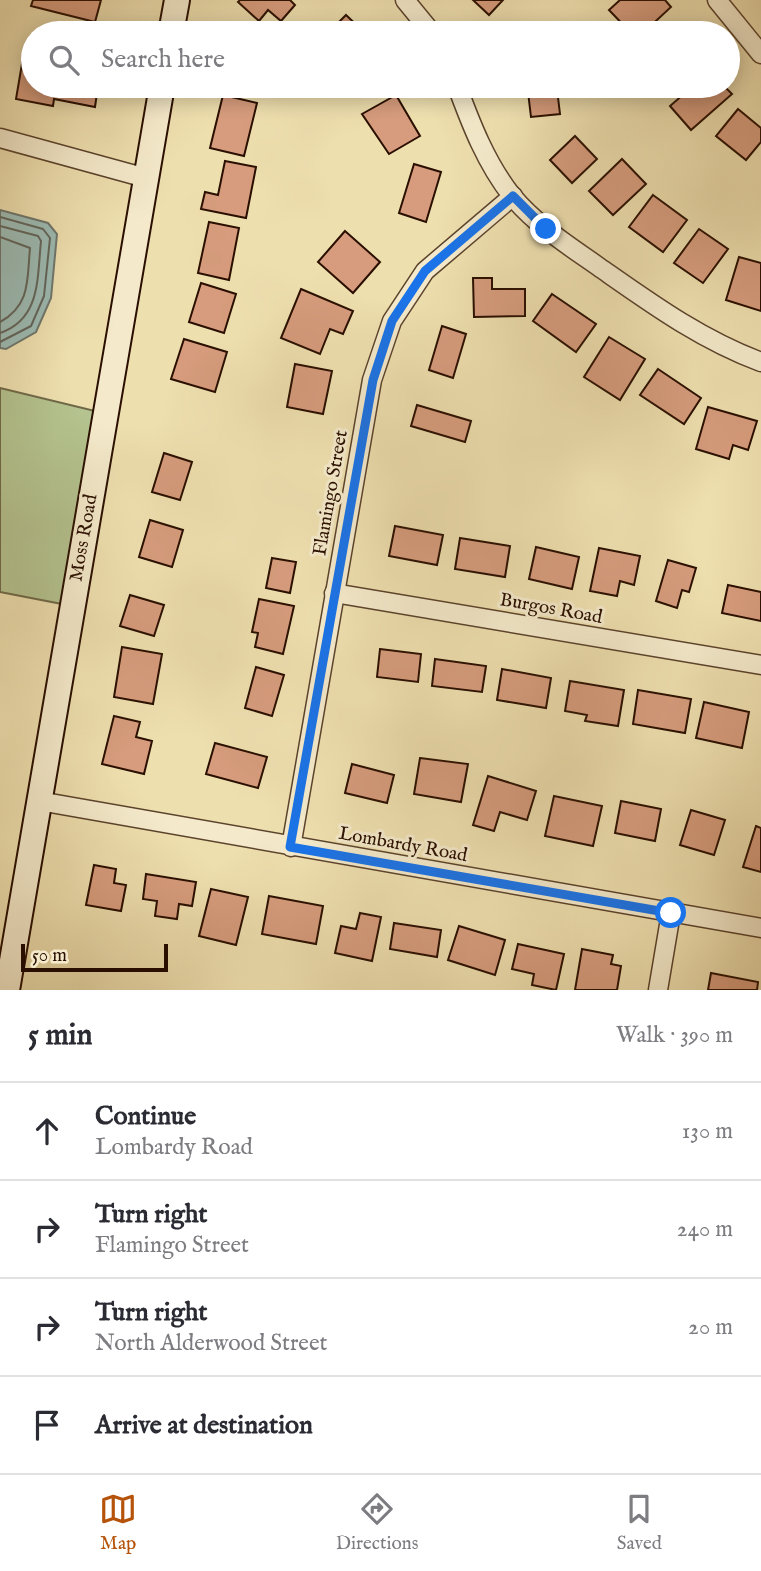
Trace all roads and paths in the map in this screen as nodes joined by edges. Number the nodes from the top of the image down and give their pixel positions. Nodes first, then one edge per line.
1 (177, 0) edge
2 (404, 0) edge
3 (717, 0) edge
4 (173, 21) edge
5 (422, 21) edge
6 (734, 21) edge
7 (740, 28) edge
8 (761, 54) edge
9 (160, 98) edge
10 (462, 98) edge
11 (0, 138) edge
12 (146, 178) junction
13 (513, 196) junction
14 (761, 362) edge
15 (334, 593) junction
16 (761, 665) edge
17 (39, 802) junction
18 (290, 847) junction
19 (671, 913) junction
20 (761, 928) edge
21 (6, 990) edge
22 (658, 990) edge

1 - 4 street
2 - 5 street
3 - 6 street
7 - 8 street
9 - 12 street, Moss Road
10 - 13 street
11 - 12 street
12 - 17 street, Moss Road
13 - 14 street
13 - 15 street, Flamingo Street
15 - 16 street, Burgos Road
15 - 18 street, Flamingo Street
17 - 18 street, Lombardy Road
17 - 21 street, Moss Road
18 - 19 street, Lombardy Road
19 - 20 street, Lombardy Road
19 - 22 street

